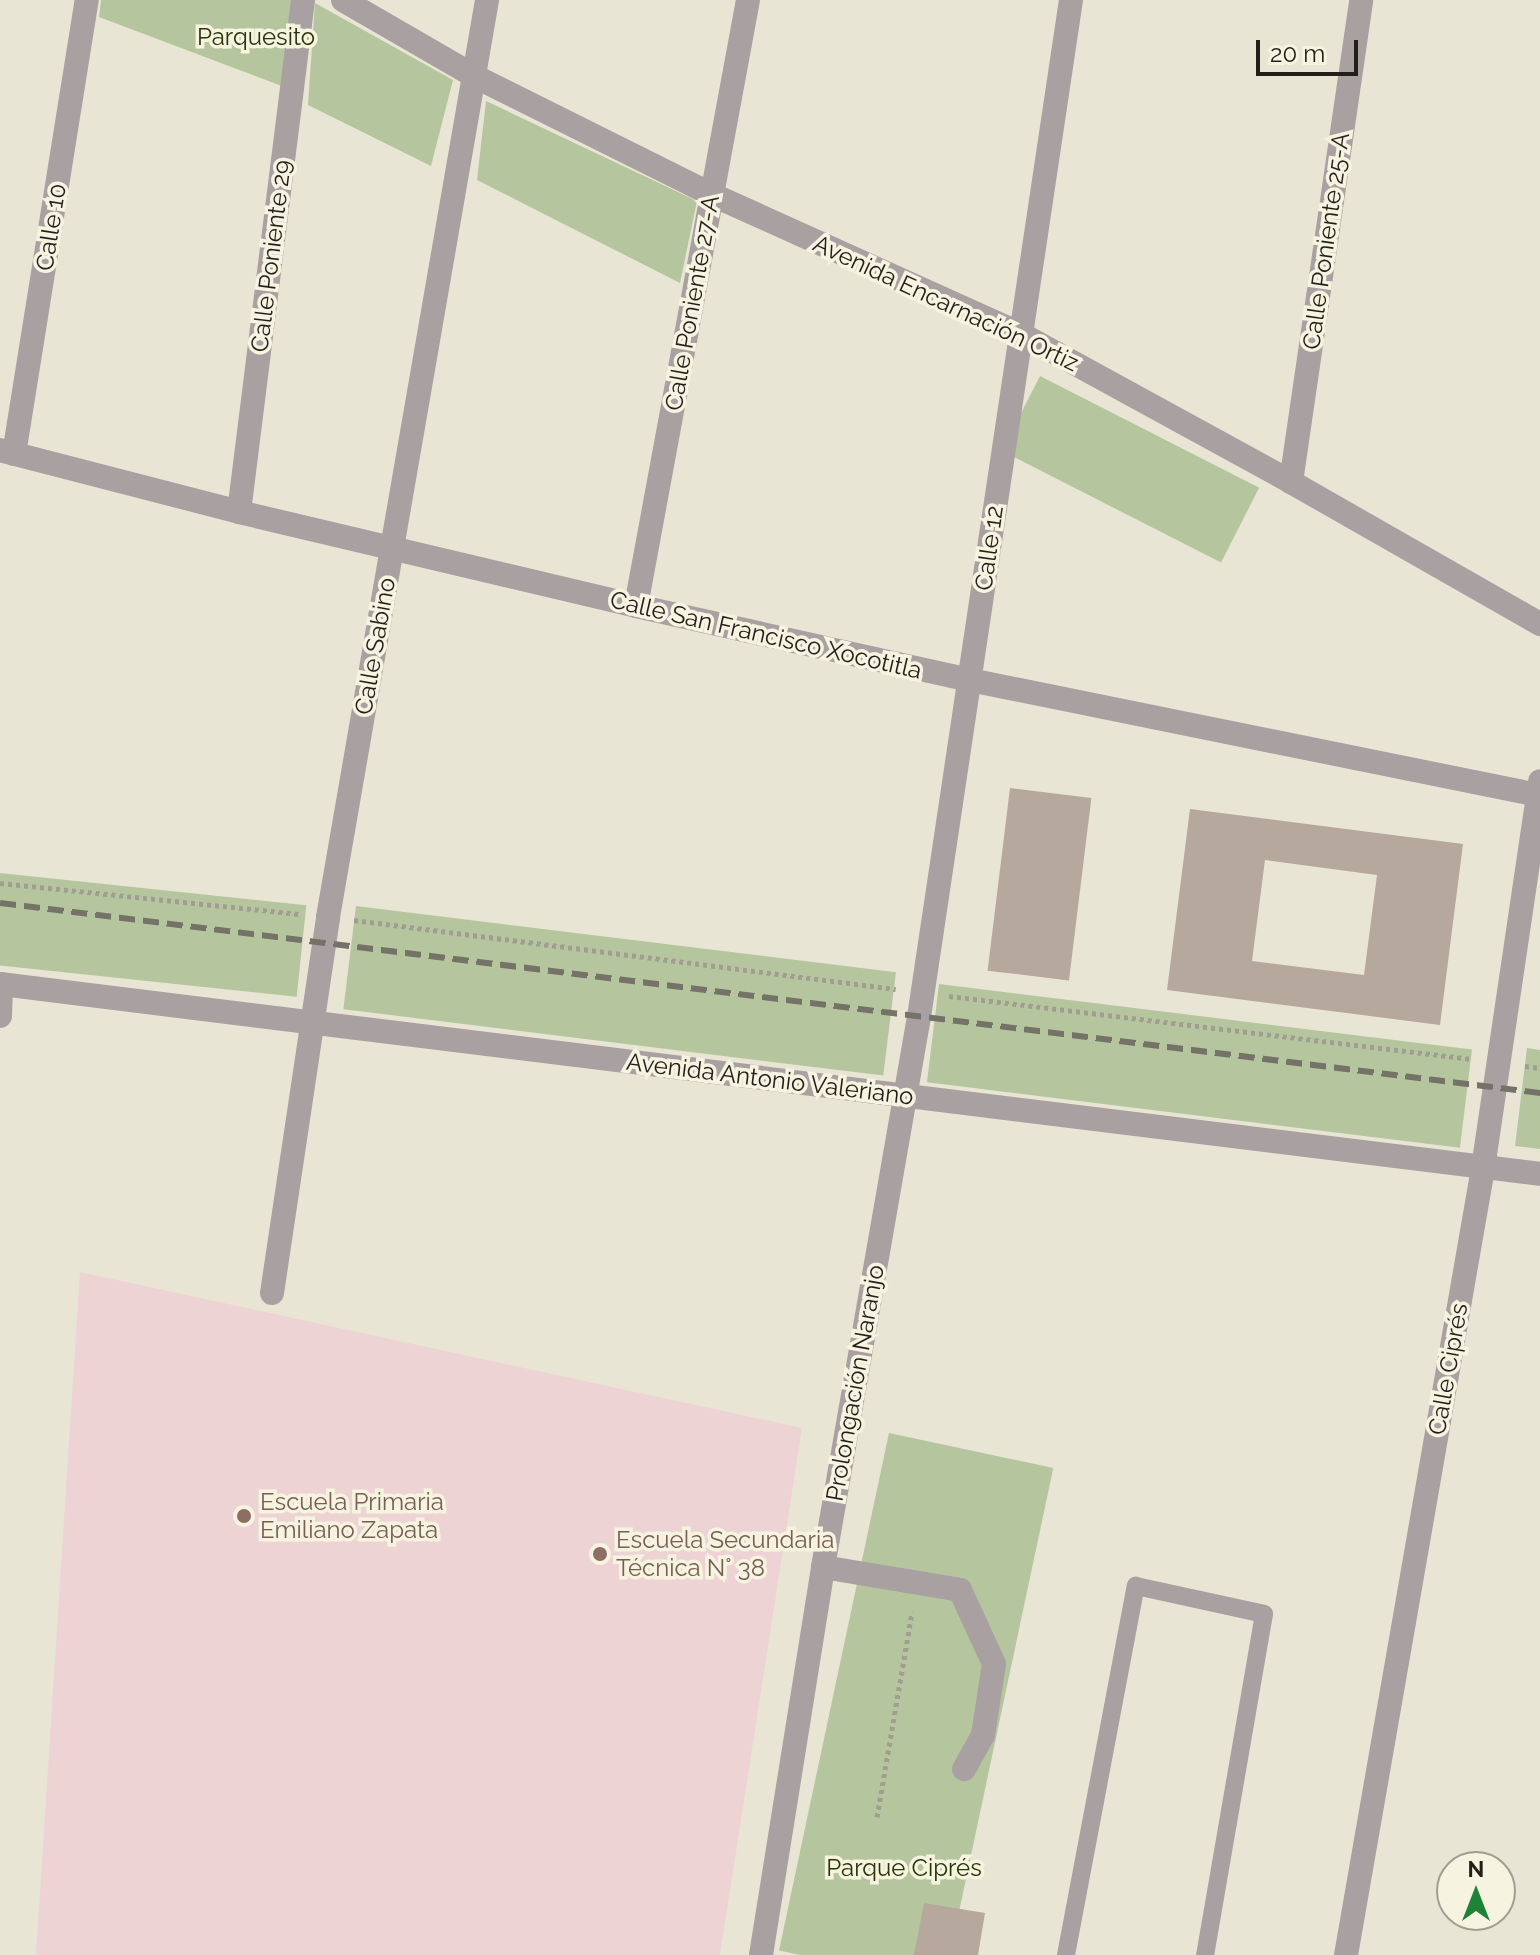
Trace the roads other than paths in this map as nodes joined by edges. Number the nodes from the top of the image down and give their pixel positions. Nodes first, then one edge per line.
1 (87, 0) edge
2 (303, 0) edge
3 (343, 0) edge
4 (487, 0) edge
5 (748, 0) edge
6 (1071, 0) edge
7 (1361, 0) edge
8 (474, 76) junction
9 (713, 195) junction
10 (1021, 334) junction
11 (7, 452) edge
12 (1291, 482) junction
13 (239, 512) junction
14 (392, 549) junction
15 (636, 606) junction
16 (1540, 624) edge
17 (970, 680) junction
18 (1539, 788) edge
19 (0, 984) edge
20 (0, 1016) edge
21 (311, 1024) junction
22 (906, 1096) junction
23 (1483, 1168) junction
24 (1540, 1174) edge
25 (272, 1293) dead end
26 (823, 1567) junction
27 (964, 1769) dead end
28 (761, 1955) edge
29 (1066, 1955) edge
30 (1205, 1955) edge
31 (1346, 1955) edge

1 - 11 street, Calle 10
2 - 13 street, Calle Poniente 29
3 - 8 street, Avenida Encarnación Ortiz
4 - 8 street, Calle Sabino
5 - 9 street, Calle Poniente 27-A
6 - 10 street, Calle 12
7 - 12 street, Calle Poniente 25-A
8 - 9 street, Avenida Encarnación Ortiz
8 - 14 street, Calle Sabino
9 - 10 street, Avenida Encarnación Ortiz
9 - 15 street, Calle Poniente 27-A
10 - 12 street, Avenida Encarnación Ortiz
10 - 17 street, Calle 12
11 - 13 street, Calle San Francisco Xocotitla
12 - 16 street, Avenida Encarnación Ortiz
13 - 14 street, Calle San Francisco Xocotitla
14 - 15 street, Calle San Francisco Xocotitla
14 - 21 street, Calle Sabino
15 - 17 street, Calle San Francisco Xocotitla
17 - 18 street, Calle San Francisco Xocotitla
17 - 22 street, Calle 12
18 - 23 street, Calle Ciprés
19 - 20 street
19 - 21 street, Avenida Antonio Valeriano
21 - 22 street, Avenida Antonio Valeriano
21 - 25 street, Calle Sabino
22 - 23 street, Avenida Antonio Valeriano
22 - 26 street, Prolongación Naranjo
23 - 24 street, Avenida Antonio Valeriano
23 - 31 street, Calle Ciprés
26 - 27 street
26 - 28 street, Prolongación Naranjo
29 - 30 lane

